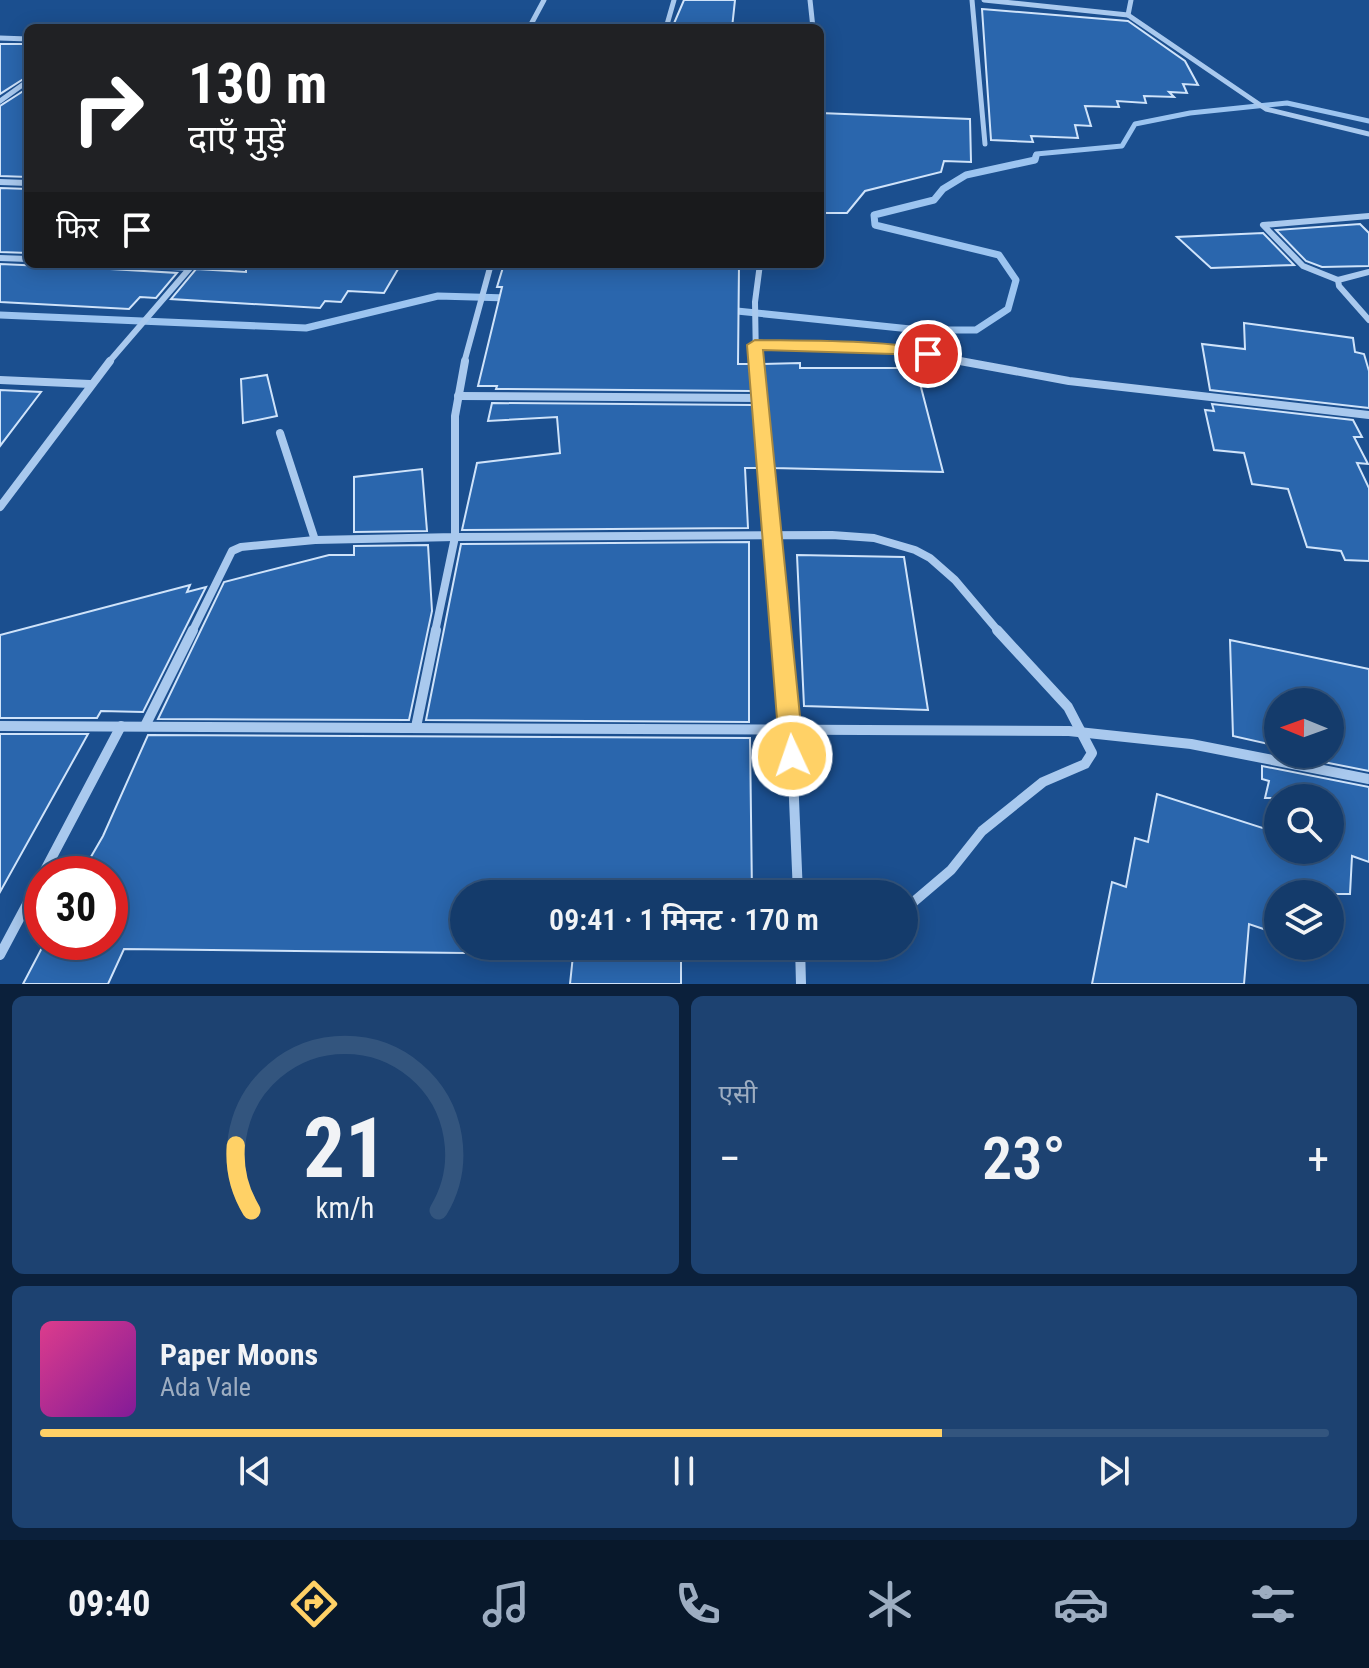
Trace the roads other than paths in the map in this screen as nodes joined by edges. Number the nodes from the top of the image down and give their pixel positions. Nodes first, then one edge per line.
1 (544, 0) edge
2 (674, 0) edge
3 (810, 0) edge
4 (972, 0) edge
5 (984, 0) edge
6 (1131, 0) edge
7 (1128, 15) junction
8 (531, 24) edge
9 (667, 24) edge
10 (813, 24) edge
11 (0, 38) edge
12 (24, 39) edge
13 (24, 84) edge
14 (0, 101) edge
15 (1369, 134) edge
16 (985, 144) dead end
17 (0, 182) edge
18 (24, 183) edge
19 (1369, 216) edge
20 (1360, 217) junction
21 (1369, 224) edge
22 (0, 258) edge
23 (24, 259) edge
24 (190, 268) edge
25 (490, 268) edge
26 (759, 268) edge
27 (1369, 272) edge
28 (1338, 280) junction
29 (1369, 320) edge
30 (755, 341) junction
31 (0, 380) edge
32 (90, 384) junction
33 (458, 396) junction
34 (760, 398) junction
35 (1369, 415) edge
36 (280, 433) dead end
37 (0, 507) edge
38 (455, 537) junction
39 (773, 538) junction
40 (315, 540) junction
41 (0, 726) edge
42 (121, 726) junction
43 (145, 726) junction
44 (416, 727) junction
45 (791, 728) junction
46 (1086, 733) junction
47 (1369, 779) edge
48 (52, 856) edge
49 (797, 880) edge
50 (918, 898) edge
51 (24, 909) edge
52 (0, 955) edge
53 (800, 960) edge
54 (801, 984) edge

1 - 8 street
2 - 9 street
3 - 10 street
4 - 16 street
5 - 7 street
6 - 7 street
7 - 15 street
11 - 12 street
13 - 14 street
17 - 18 street
19 - 20 street
20 - 21 street
20 - 28 street
22 - 23 street
24 - 32 street
25 - 33 street
26 - 30 street
27 - 28 street
28 - 29 street
30 - 34 street
30 - 35 street
31 - 32 street
32 - 37 street
33 - 34 street
33 - 38 street
34 - 39 street
36 - 40 street
38 - 39 street
38 - 40 street
38 - 44 street
39 - 45 street
39 - 46 street
40 - 43 street
41 - 42 street
42 - 43 street
42 - 48 street
43 - 44 street
44 - 45 street
45 - 46 street
45 - 49 street
46 - 47 street
46 - 50 street
51 - 52 street
53 - 54 street

